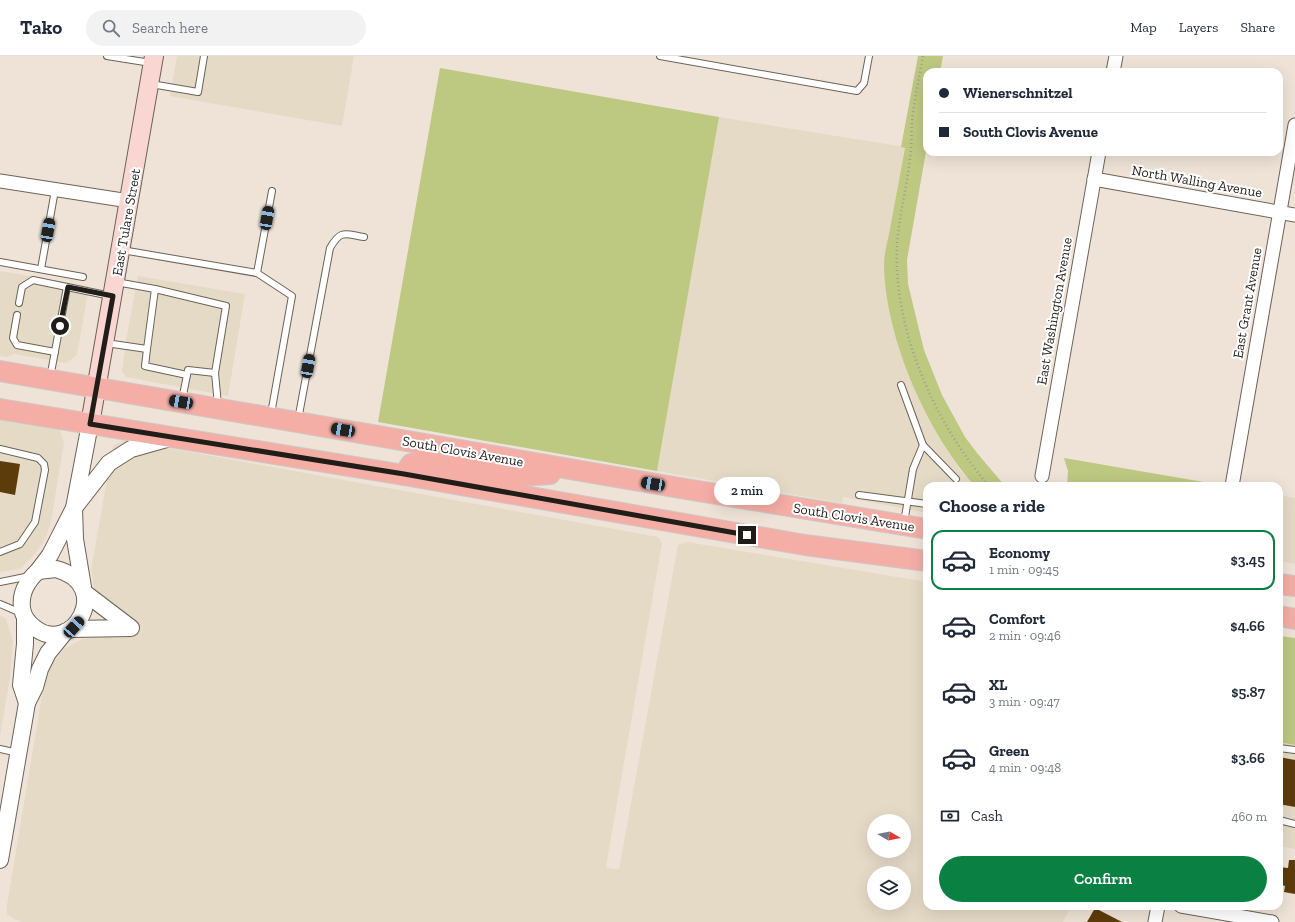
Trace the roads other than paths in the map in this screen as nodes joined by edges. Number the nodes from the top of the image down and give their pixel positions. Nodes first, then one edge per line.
1 (107, 56) edge
2 (204, 56) edge
3 (660, 56) edge
4 (869, 56) edge
5 (1116, 56) edge
6 (153, 60) edge
7 (1114, 68) edge
8 (149, 84) junction
9 (1295, 125) edge
10 (1098, 156) edge
11 (1094, 180) junction
12 (0, 181) edge
13 (55, 190) junction
14 (272, 192) dead end
15 (129, 201) junction
16 (1279, 212) junction
17 (1295, 215) edge
18 (364, 237) dead end
19 (121, 249) junction
20 (0, 262) edge
21 (41, 269) junction
22 (257, 272) junction
23 (84, 277) dead end
24 (68, 287) junction
25 (114, 289) junction
26 (155, 289) junction
27 (19, 303) dead end
28 (17, 315) dead end
29 (104, 343) junction
30 (147, 349) junction
31 (55, 352) junction
32 (0, 371) edge
33 (215, 373) junction
34 (187, 375) junction
35 (50, 379) junction
36 (901, 385) dead end
37 (97, 387) junction
38 (181, 402) junction
39 (219, 408) junction
40 (0, 409) edge
41 (271, 417) junction
42 (298, 422) junction
43 (90, 424) junction
44 (171, 438) junction
45 (923, 445) junction
46 (0, 449) edge
47 (584, 472) junction
48 (404, 474) junction
49 (1042, 476) dead end
50 (956, 479) dead end
51 (1233, 482) edge
52 (859, 495) dead end
53 (908, 501) junction
54 (923, 503) edge
55 (74, 508) junction
56 (904, 525) junction
57 (923, 528) edge
58 (0, 552) edge
59 (923, 560) edge
60 (36, 573) junction
61 (0, 582) edge
62 (1283, 584) edge
63 (1295, 586) edge
64 (84, 590) junction
65 (1295, 594) edge
66 (1283, 596) edge
67 (0, 604) edge
68 (1295, 604) edge
69 (1283, 606) edge
70 (24, 616) junction
71 (1283, 616) edge
72 (1295, 618) edge
73 (68, 631) junction
74 (27, 703) junction
75 (1283, 748) edge
76 (0, 749) edge
77 (1295, 750) edge
78 (18, 753) junction
79 (1283, 821) edge
80 (1295, 824) edge
81 (0, 860) edge
82 (1157, 910) edge
83 (1204, 910) edge
84 (1155, 922) edge
85 (1272, 922) edge

1 - 6 lane
2 - 8 lane
3 - 4 lane
5 - 7 street
6 - 8 main road, East Tulare Street
8 - 15 main road, East Tulare Street
9 - 16 street, East Grant Avenue
10 - 11 street, East Washington Avenue
11 - 16 street, North Walling Avenue
11 - 49 street, East Washington Avenue
12 - 13 street
13 - 15 street
13 - 21 lane
14 - 22 lane
15 - 19 main road, East Tulare Street
16 - 17 street, North Walling Avenue
16 - 51 street, East Grant Avenue
18 - 42 lane
19 - 22 lane
19 - 25 main road, East Tulare Street
20 - 21 lane
21 - 23 lane
22 - 41 lane
24 - 25 lane
24 - 27 lane
24 - 31 lane
25 - 26 lane
25 - 29 main road, East Tulare Street
26 - 30 lane
26 - 33 lane
28 - 31 lane
29 - 30 lane
29 - 37 main road, East Tulare Street
30 - 34 lane
31 - 35 lane
32 - 35 main road, South Clovis Avenue
33 - 34 lane
33 - 39 lane
34 - 38 lane
35 - 37 main road, South Clovis Avenue
36 - 45 lane
37 - 38 main road, South Clovis Avenue
37 - 43 main road, East Tulare Street
38 - 39 main road, South Clovis Avenue
39 - 41 main road, South Clovis Avenue
40 - 43 main road
41 - 42 main road, South Clovis Avenue
42 - 47 main road, South Clovis Avenue
43 - 44 main road
43 - 55 street
44 - 48 main road
44 - 55 street
45 - 50 lane
45 - 53 lane
46 - 58 lane
47 - 48 main road
47 - 56 main road, South Clovis Avenue
48 - 59 main road
52 - 53 lane
53 - 54 lane
53 - 56 lane
55 - 60 street
55 - 64 street
56 - 57 main road, South Clovis Avenue
60 - 61 lane
60 - 64 street
60 - 70 street
62 - 63 main road
64 - 73 street
64 - 73 street
65 - 66 main road
67 - 70 lane
68 - 69 main road
70 - 73 street
70 - 74 street
71 - 72 main road
73 - 74 street
74 - 78 street
75 - 77 lane
76 - 78 lane
78 - 81 street
79 - 80 lane
82 - 84 street
83 - 85 street

